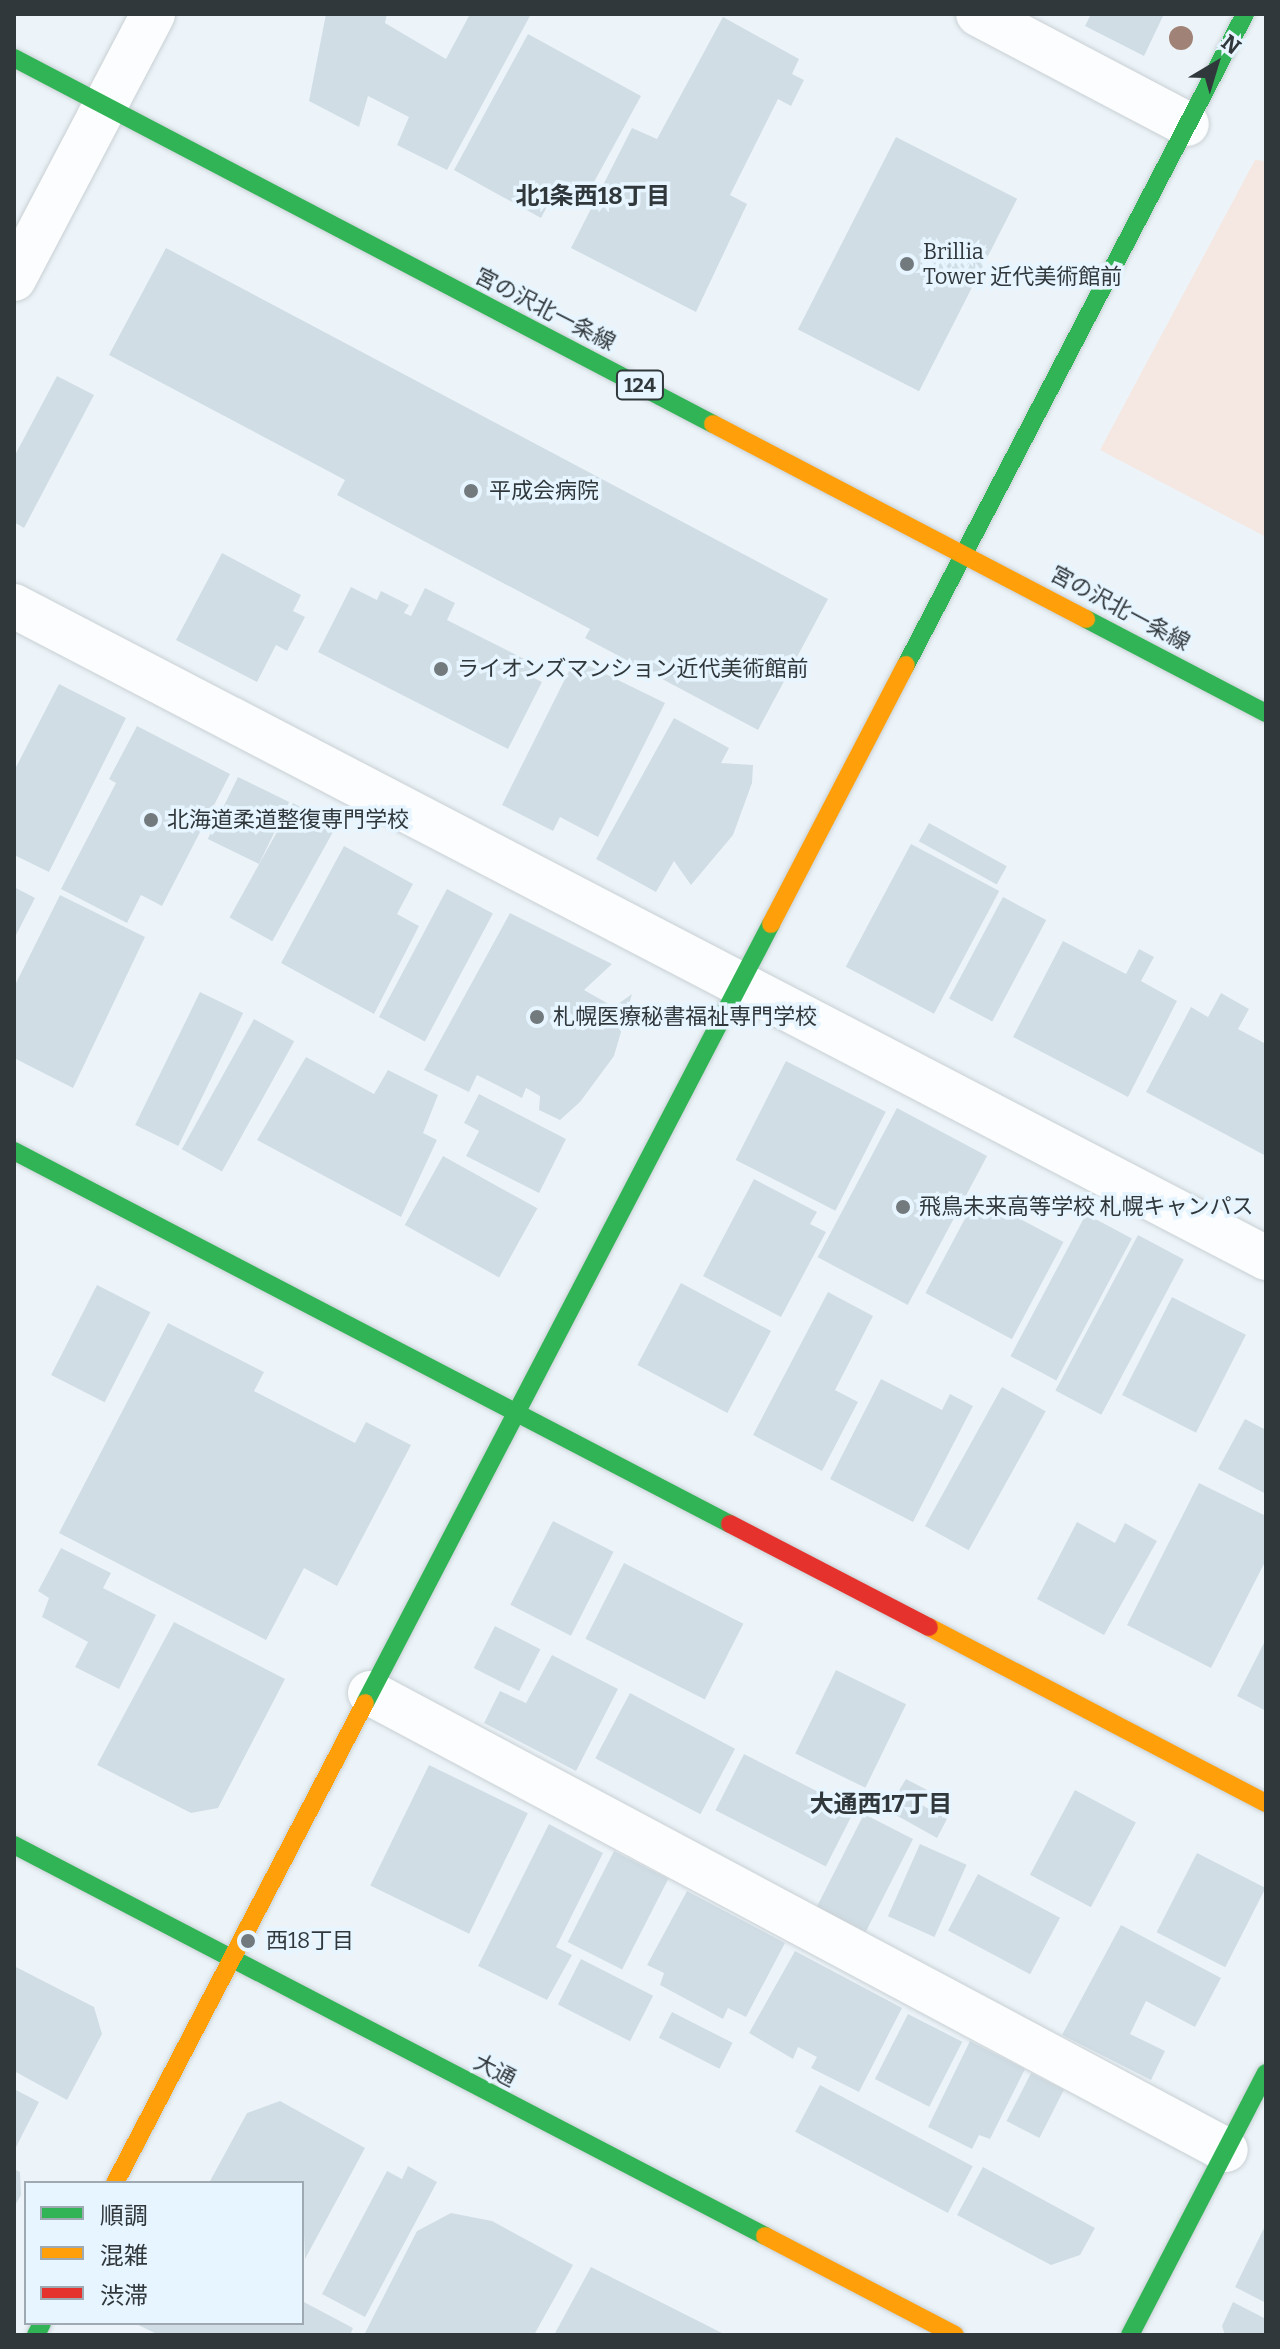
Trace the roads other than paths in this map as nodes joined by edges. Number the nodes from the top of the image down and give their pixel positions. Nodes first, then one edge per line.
1 (153, 14) edge
2 (978, 14) edge
3 (1245, 14) edge
4 (14, 58) edge
5 (104, 107) junction
6 (1187, 124) junction
7 (14, 279) edge
8 (963, 553) junction
9 (14, 606) edge
10 (1266, 713) edge
11 (740, 983) junction
12 (14, 1151) edge
13 (1266, 1258) edge
14 (516, 1412) junction
15 (370, 1693) junction
16 (1266, 1803) edge
17 (14, 1845) edge
18 (232, 1958) junction
19 (1266, 2073) edge
20 (1226, 2150) junction
21 (116, 2181) edge
22 (955, 2335) edge
23 (1130, 2335) edge

1 - 5 street
2 - 6 street
3 - 6 street
4 - 5 street, 宮の沢北一条線 / 124
5 - 7 street
5 - 8 street, 宮の沢北一条線 / 124
6 - 8 street
8 - 10 street, 宮の沢北一条線 / 124
8 - 11 street
9 - 11 street
11 - 13 street
11 - 14 street
12 - 14 street
14 - 15 street
14 - 16 street
15 - 18 street
15 - 20 street
17 - 18 street, 大通
18 - 21 street
18 - 22 street, 大通
19 - 20 street
20 - 23 street

